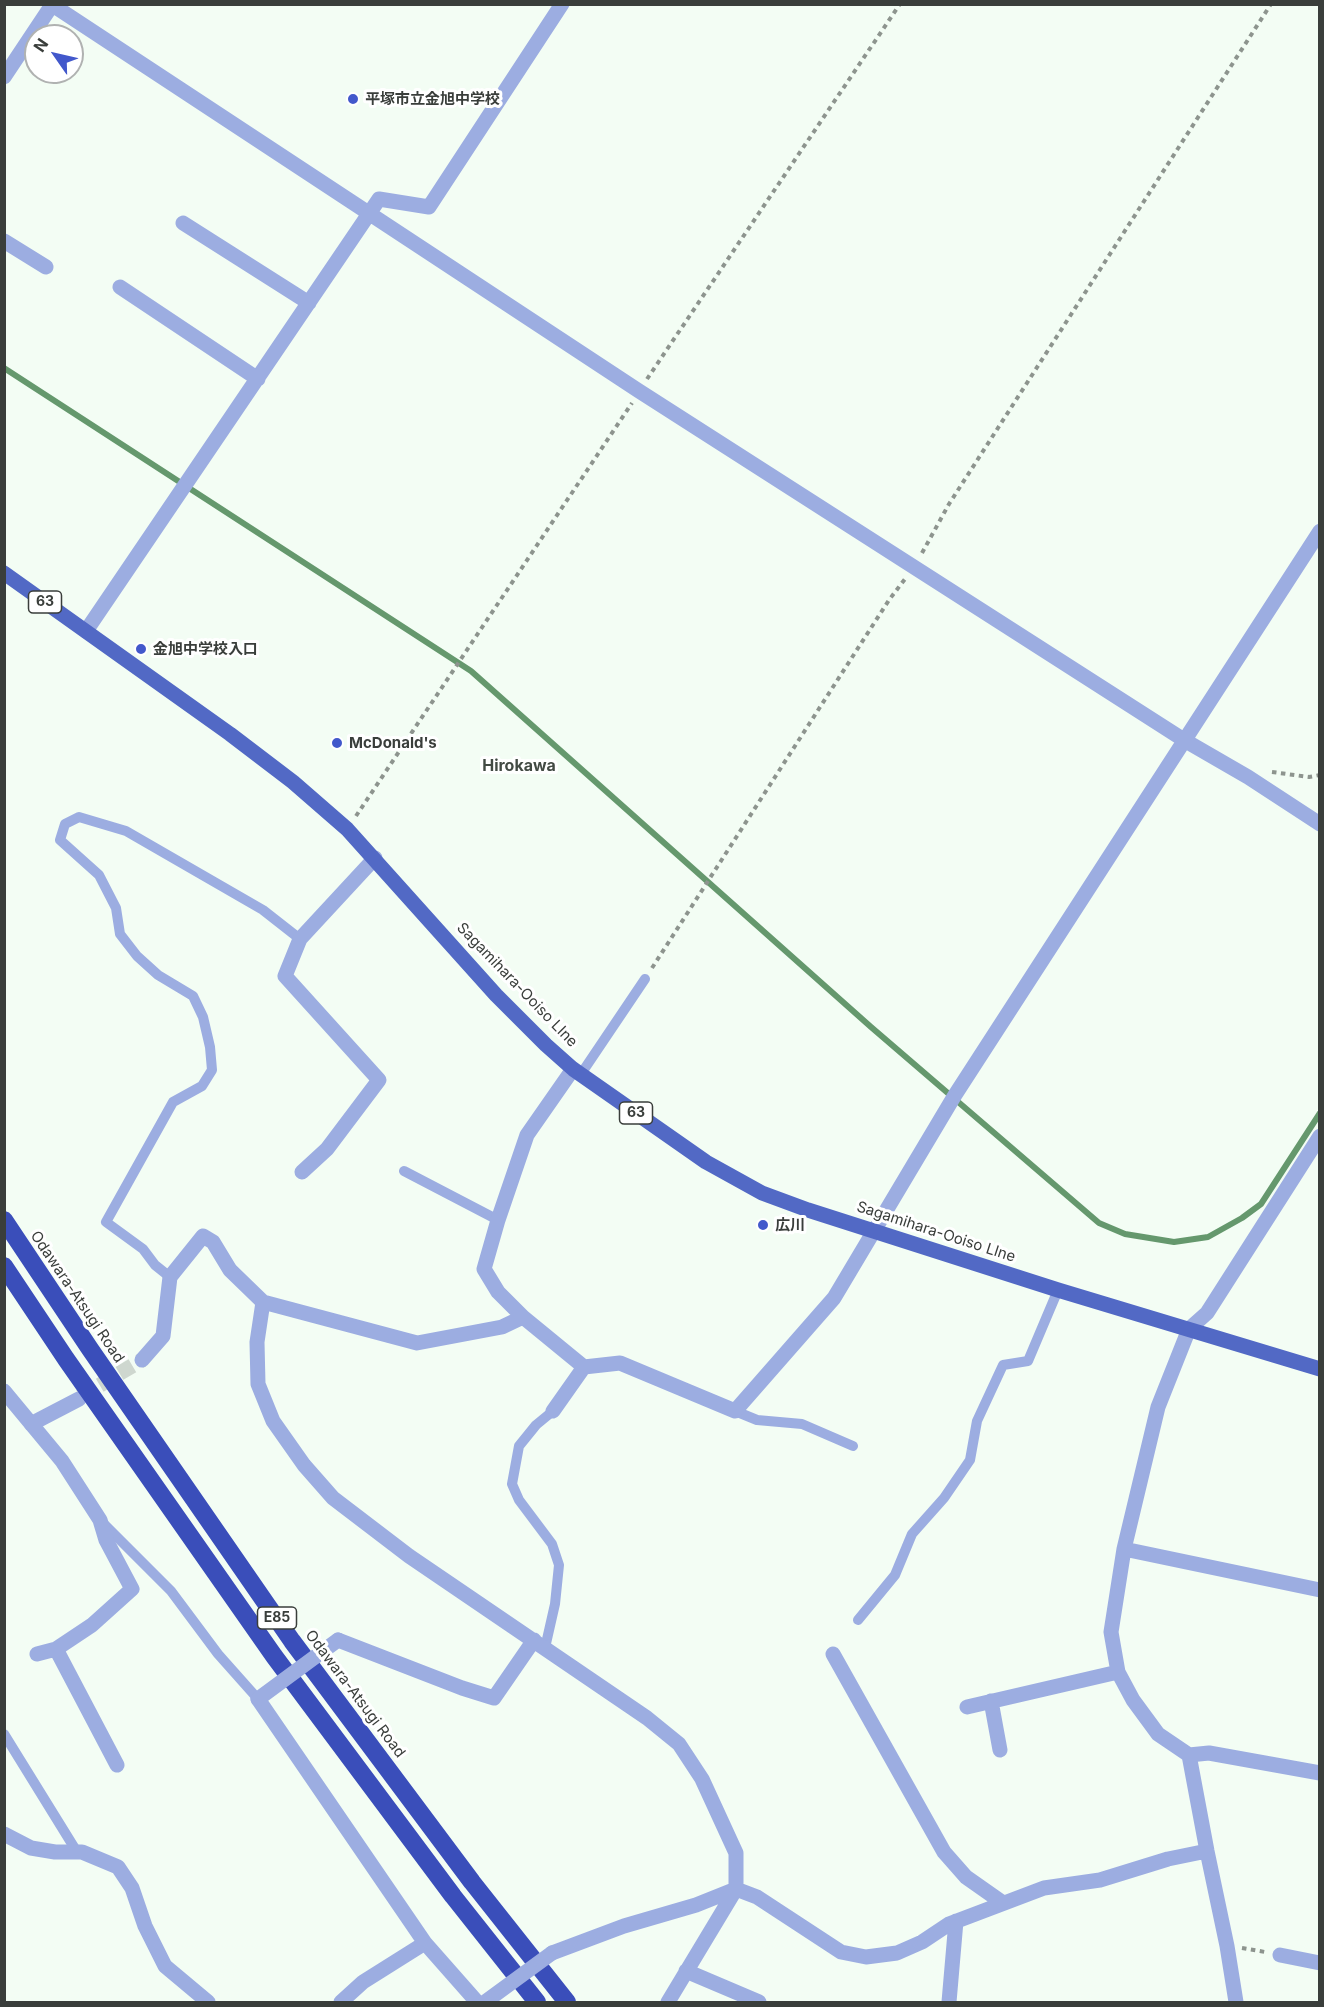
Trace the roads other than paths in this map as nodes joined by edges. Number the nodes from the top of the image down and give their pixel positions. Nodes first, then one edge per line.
1 (562, 4) edge
2 (51, 5) edge
3 (4, 77) edge
4 (370, 213) junction
5 (183, 223) dead end
6 (4, 241) edge
7 (46, 267) dead end
8 (120, 287) dead end
9 (309, 303) junction
10 (258, 378) junction
11 (1320, 531) edge
12 (4, 573) edge
13 (86, 631) junction
14 (1184, 740) junction
15 (1320, 824) edge
16 (375, 858) junction
17 (300, 939) junction
18 (645, 979) road end
19 (577, 1071) junction
20 (1320, 1136) edge
21 (404, 1171) dead end
22 (302, 1172) dead end
23 (4, 1220) edge
24 (498, 1220) junction
25 (873, 1232) junction
26 (4, 1266) edge
27 (170, 1277) junction
28 (1058, 1290) junction
29 (263, 1302) junction
30 (523, 1317) junction
31 (1189, 1329) junction
32 (142, 1360) tunnel mouth
33 (584, 1367) junction
34 (1320, 1369) edge
35 (4, 1391) edge
36 (79, 1399) tunnel mouth
37 (553, 1411) joint
38 (735, 1411) junction
39 (31, 1424) junction
40 (853, 1446) dead end
41 (100, 1520) junction
42 (1124, 1549) junction
43 (1320, 1590) edge
44 (858, 1620) dead end
45 (539, 1644) junction
46 (56, 1649) junction
47 (37, 1654) dead end
48 (833, 1654) dead end
49 (1118, 1672) junction
50 (258, 1699) junction
51 (991, 1701) junction
52 (968, 1707) dead end
53 (4, 1734) edge
54 (1000, 1750) dead end
55 (1189, 1755) junction
56 (117, 1765) dead end
57 (1320, 1773) edge
58 (4, 1834) edge
59 (1207, 1851) junction
60 (77, 1852) junction
61 (736, 1888) junction
62 (1003, 1903) junction
63 (956, 1921) junction
64 (425, 1943) junction
65 (1280, 1955) road end
66 (1320, 1964) edge
67 (686, 1971) junction
68 (208, 2002) edge
69 (341, 2002) edge
70 (477, 2002) edge
71 (485, 2002) edge
72 (537, 2002) edge
73 (567, 2002) edge
74 (668, 2002) edge
75 (759, 2002) edge
76 (949, 2002) edge
77 (1236, 2002) edge

1 - 4 street
2 - 3 street
2 - 4 street
4 - 9 street
4 - 14 street
5 - 9 street
6 - 7 street
8 - 10 street
9 - 10 street
10 - 13 street
11 - 14 street
12 - 13 main road, Sagamihara-Ooiso LIne / 63
13 - 16 main road, Sagamihara-Ooiso LIne / 63
14 - 15 street
14 - 25 street
16 - 17 street
16 - 19 main road, Sagamihara-Ooiso LIne / 63
17 - 22 street
17 - 27 lane
18 - 19 lane
19 - 24 street
19 - 25 main road, Sagamihara-Ooiso LIne / 63
20 - 31 street
21 - 24 lane
23 - 73 highway, Odawara-Atsugi Road / E85
24 - 30 street
25 - 28 main road, Sagamihara-Ooiso LIne / 63
25 - 38 street
26 - 72 highway, E85
27 - 29 street
27 - 32 street
28 - 31 main road, Sagamihara-Ooiso LIne / 63
28 - 44 lane
29 - 30 street
29 - 45 street
30 - 33 street
31 - 34 main road, Sagamihara-Ooiso LIne / 63
31 - 42 street
33 - 37 street
33 - 38 street
35 - 39 street
36 - 39 street
37 - 45 lane
38 - 40 lane
39 - 41 street
41 - 46 street
41 - 50 lane
42 - 43 street
42 - 49 street
45 - 50 street, bridge
45 - 61 street
46 - 47 street
46 - 56 street
48 - 62 street
49 - 51 street
49 - 55 street
50 - 64 street
51 - 52 street
51 - 54 street
53 - 60 lane
55 - 57 street
55 - 59 street
58 - 60 street
59 - 62 street
59 - 77 street
60 - 68 street
61 - 63 street
61 - 67 street
61 - 71 street, bridge
62 - 63 street
63 - 76 street
64 - 69 street
64 - 70 street
65 - 66 street
67 - 74 street
67 - 75 street

